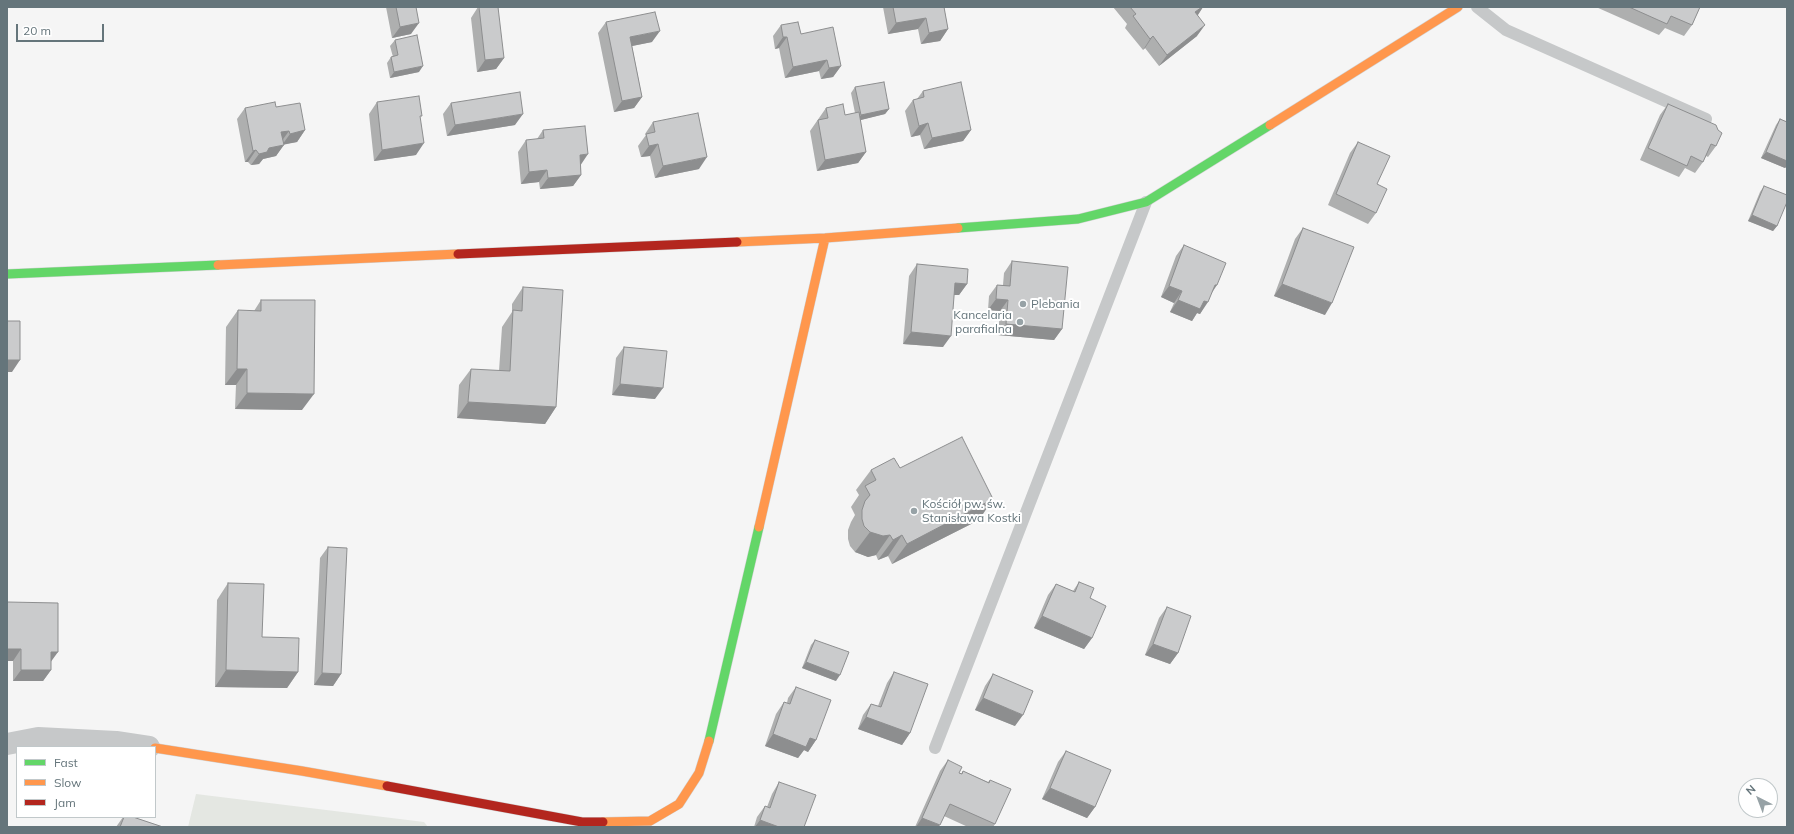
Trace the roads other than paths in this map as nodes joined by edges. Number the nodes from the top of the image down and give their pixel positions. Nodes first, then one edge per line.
1 (1458, 7) edge
2 (1477, 7) edge
3 (1706, 119) edge
4 (1146, 202) junction
5 (825, 238) junction
6 (7, 274) edge
7 (7, 744) edge
8 (142, 746) edge
9 (156, 748) edge
10 (935, 748) dead end
11 (653, 824) edge

1 - 4 street
2 - 3 lane
4 - 5 street
4 - 10 lane
5 - 6 street
5 - 11 street
7 - 8 street
9 - 11 street

